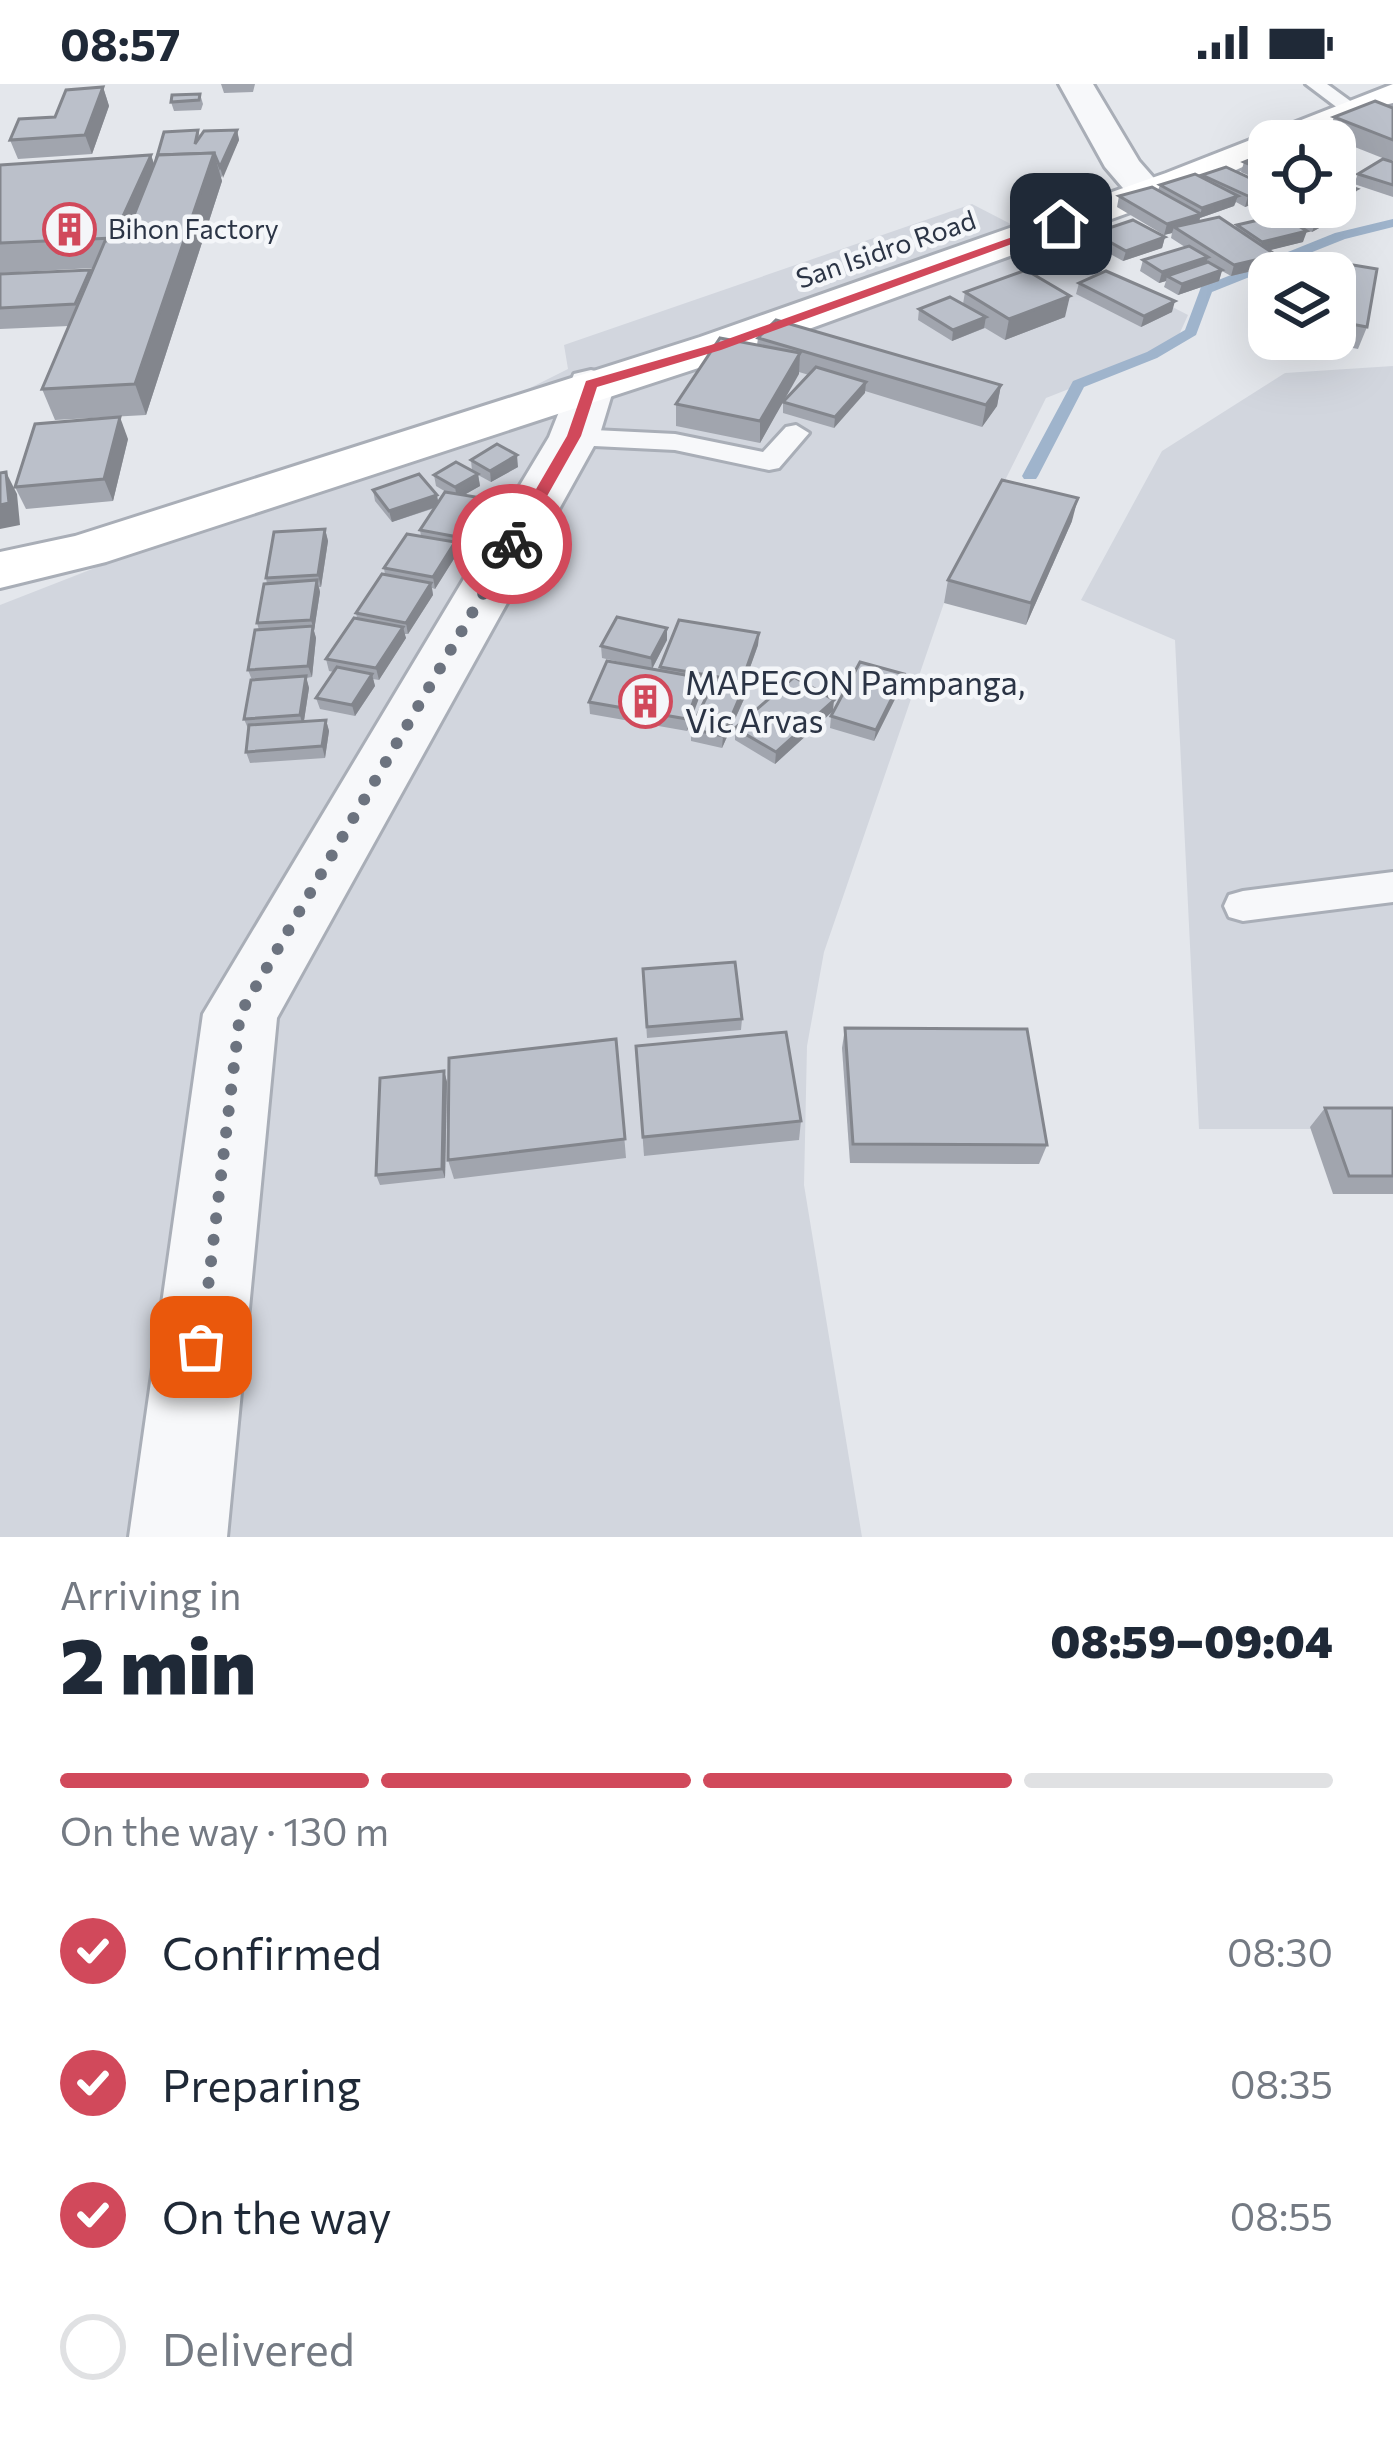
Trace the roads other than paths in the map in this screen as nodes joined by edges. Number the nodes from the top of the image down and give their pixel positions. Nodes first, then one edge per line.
1 (1076, 84) edge
2 (1315, 84) edge
3 (1393, 92) edge
4 (1354, 111) junction
5 (1329, 120) edge
6 (1248, 148) edge
7 (1136, 180) junction
8 (582, 410) junction
9 (796, 434) dead end
10 (0, 571) edge
11 (1393, 887) edge
12 (1243, 906) dead end
13 (178, 1537) edge

1 - 7 street
2 - 4 lane
3 - 4 main road, San Isidro Road
4 - 5 main road, San Isidro Road
6 - 7 main road, San Isidro Road
7 - 8 main road, San Isidro Road
8 - 9 lane
8 - 10 main road, San Isidro Road
8 - 13 street
11 - 12 lane

